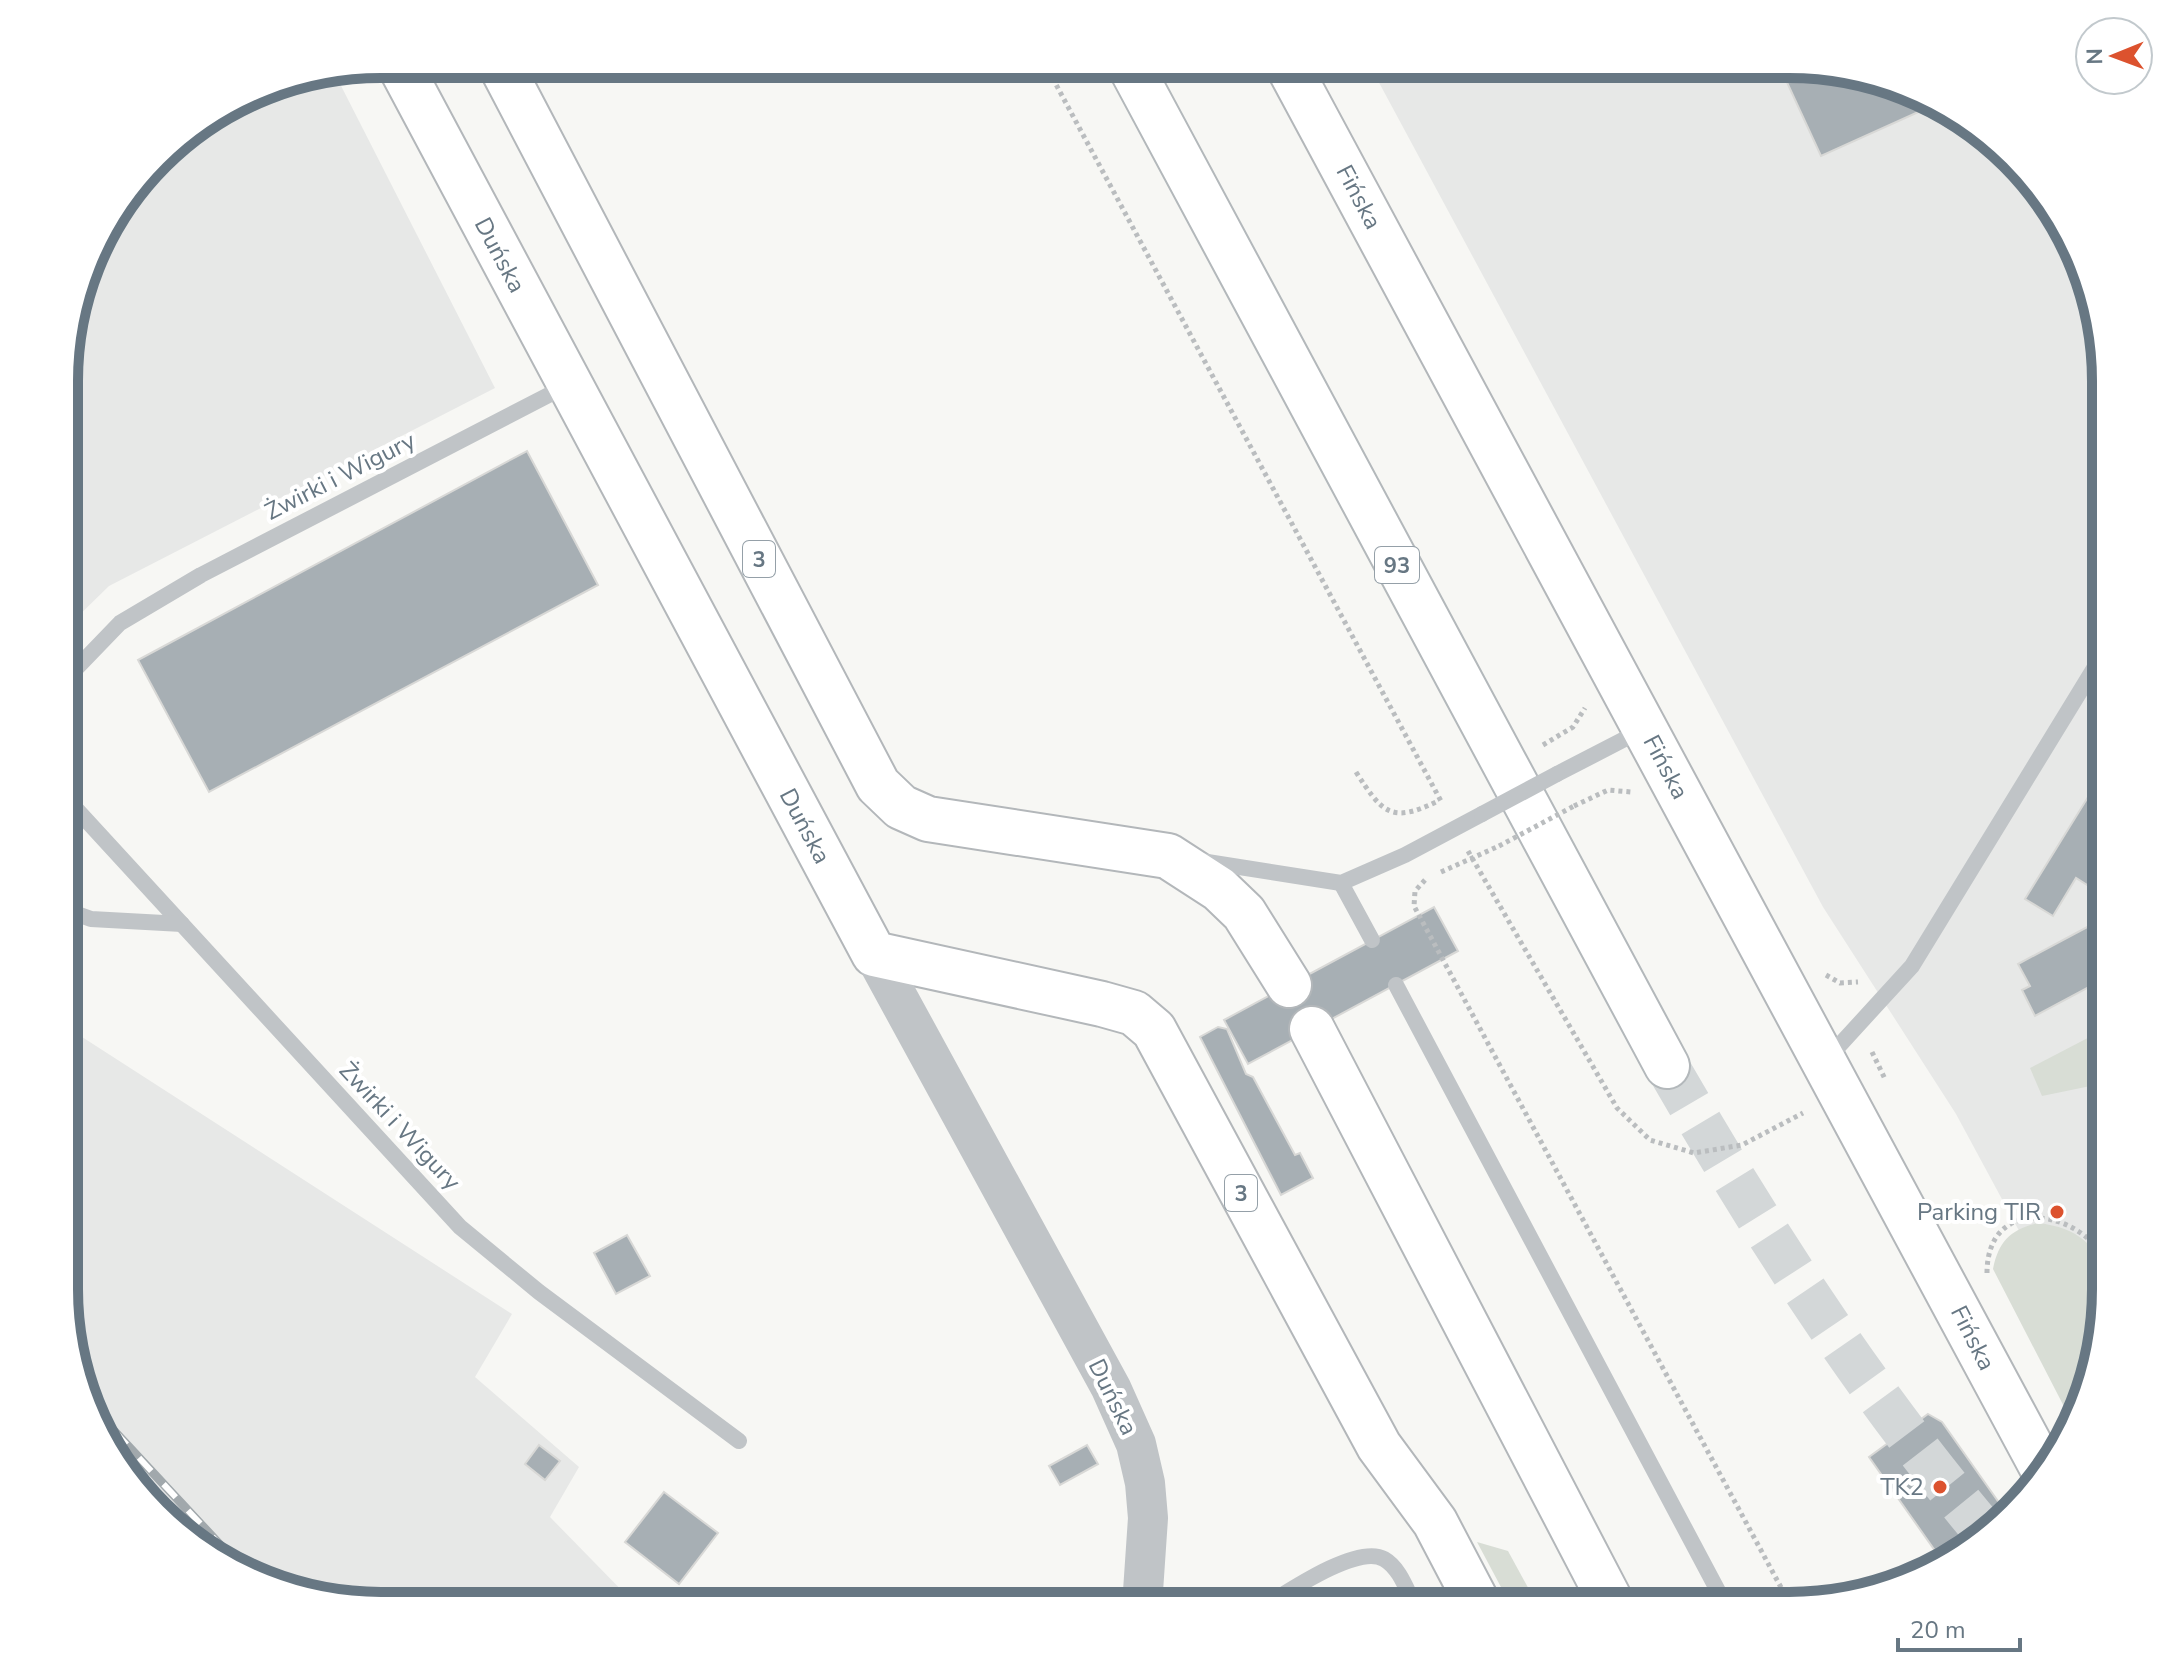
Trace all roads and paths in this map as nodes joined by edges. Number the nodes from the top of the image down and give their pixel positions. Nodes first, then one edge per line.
1 (406, 78) edge
2 (507, 78) edge
3 (1053, 78) edge
4 (1137, 78) edge
5 (1295, 78) edge
6 (569, 384) junction
7 (78, 667) edge
8 (2092, 672) edge
9 (1645, 728) junction
10 (1356, 772) dead end
11 (1454, 794) dead end
12 (1641, 795) dead end
13 (1440, 800) junction
14 (78, 811) edge
15 (1456, 828) junction
16 (1168, 856) junction
17 (1472, 858) junction
18 (1341, 883) junction
19 (78, 914) edge
20 (182, 924) junction
21 (1372, 940) dead end
22 (874, 954) junction
23 (1821, 972) dead end
24 (1870, 975) dead end
25 (1289, 985) dead end
26 (1396, 985) dead end
27 (1312, 1029) dead end
28 (1667, 1066) tunnel mouth
29 (1834, 1077) junction
30 (2092, 1242) edge
31 (1988, 1282) dead end
32 (739, 1441) dead end
33 (2038, 1461) edge
34 (1143, 1592) edge
35 (1292, 1592) edge
36 (1408, 1592) edge
37 (1472, 1592) edge
38 (1606, 1592) edge
39 (1719, 1592) edge
40 (1783, 1592) edge

1 - 6 main road, Duńska
2 - 16 main road, 3
3 - 13 path
4 - 28 main road, 93
5 - 9 main road, Fińska
6 - 7 lane, Żwirki i Wigury
6 - 22 main road, Duńska
8 - 29 lane
9 - 15 lane, bridge
9 - 29 main road, Fińska
10 - 13 path
11 - 13 path
12 - 17 path, bridge
13 - 15 path
14 - 20 lane, Żwirki i Wigury
15 - 17 path
15 - 18 lane
16 - 18 lane
16 - 25 main road, 3
17 - 29 path
17 - 40 path
18 - 21 lane
19 - 20 lane
20 - 32 lane, Żwirki i Wigury
22 - 34 street, Duńska
22 - 37 main road, 3
23 - 24 path
26 - 39 lane
27 - 38 main road
29 - 33 main road, Fińska
30 - 31 path
35 - 36 lane

